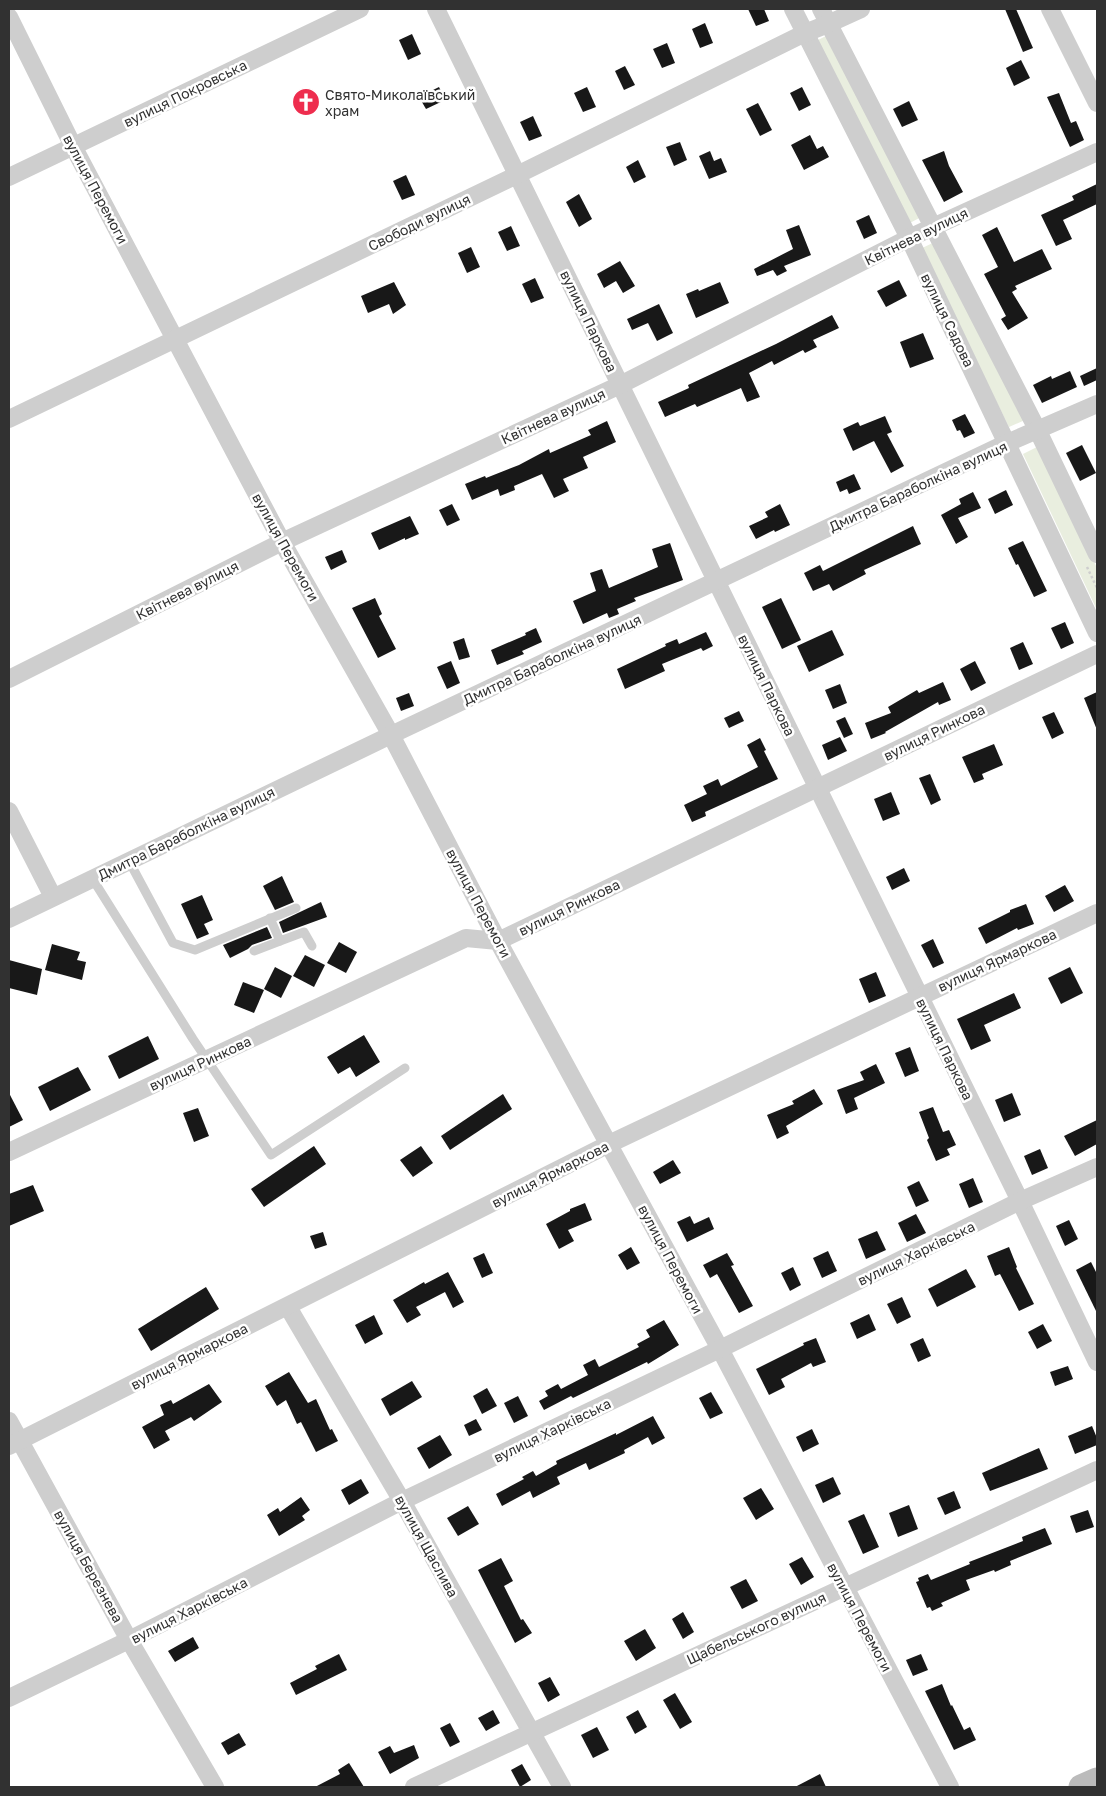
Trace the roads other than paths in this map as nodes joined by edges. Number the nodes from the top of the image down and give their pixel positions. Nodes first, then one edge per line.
1 (360, 9) edge
2 (436, 9) edge
3 (793, 9) edge
4 (861, 9) edge
5 (1050, 9) edge
6 (9, 17) edge
7 (825, 17) edge
8 (805, 33) junction
9 (1097, 103) edge
10 (74, 146) junction
11 (1097, 152) edge
12 (518, 175) junction
13 (9, 177) edge
14 (934, 226) junction
15 (909, 238) junction
16 (175, 339) junction
17 (620, 385) junction
18 (1097, 404) edge
19 (9, 419) edge
20 (1038, 431) junction
21 (1008, 443) junction
22 (282, 542) junction
23 (1097, 554) edge
24 (717, 582) junction
25 (1097, 633) edge
26 (1097, 654) edge
27 (9, 679) edge
28 (391, 735) junction
29 (818, 788) junction
30 (9, 812) edge
31 (129, 861) junction
32 (92, 878) junction
33 (53, 897) junction
34 (296, 908) dead end
35 (1097, 913) edge
36 (9, 918) edge
37 (270, 918) junction
38 (280, 941) junction
39 (498, 941) junction
40 (312, 946) dead end
41 (254, 951) dead end
42 (919, 996) junction
43 (207, 1059) junction
44 (405, 1068) dead end
45 (609, 1144) junction
46 (9, 1152) edge
47 (1097, 1167) edge
48 (1020, 1201) junction
49 (288, 1306) junction
50 (720, 1349) junction
51 (1097, 1362) edge
52 (9, 1421) edge
53 (14, 1443) edge
54 (1097, 1470) edge
55 (402, 1501) junction
56 (844, 1588) junction
57 (130, 1640) junction
58 (9, 1698) edge
59 (530, 1732) junction
60 (1097, 1780) edge
61 (214, 1787) edge
62 (414, 1787) edge
63 (562, 1787) edge
64 (950, 1787) edge
65 (1081, 1787) edge

1 - 10 street, вулиця Покровська
2 - 12 street, вулиця Паркова
3 - 8 street, вулиця Садова
4 - 7 street, Свободи вулиця
5 - 9 street
6 - 10 street, вулиця Перемоги
7 - 8 street, Свободи вулиця
7 - 14 street, вулиця Садова
8 - 12 street, Свободи вулиця
8 - 15 street, вулиця Садова
10 - 13 street, вулиця Покровська
10 - 16 street, вулиця Перемоги
11 - 14 street, Квітнева вулиця
12 - 16 street, Свободи вулиця
12 - 17 street, вулиця Паркова
14 - 15 street, Квітнева вулиця
14 - 20 street, вулиця Садова
15 - 17 street, Квітнева вулиця
15 - 21 street, вулиця Садова
16 - 19 street, Свободи вулиця
16 - 22 street, вулиця Перемоги
17 - 22 street, Квітнева вулиця
17 - 24 street, вулиця Паркова
18 - 20 street, Дмитра Бараболкіна вулиця
20 - 21 street, Дмитра Бараболкіна вулиця
20 - 23 street, вулиця Садова
21 - 24 street, Дмитра Бараболкіна вулиця
21 - 25 street, вулиця Садова
22 - 27 street, Квітнева вулиця
22 - 28 street, вулиця Перемоги
24 - 28 street, Дмитра Бараболкіна вулиця
24 - 29 street, вулиця Паркова
26 - 29 street, вулиця Ринкова
28 - 31 street, Дмитра Бараболкіна вулиця
28 - 39 street, вулиця Перемоги
29 - 39 street, вулиця Ринкова
29 - 42 street, вулиця Паркова
30 - 33 street
31 - 32 street, Дмитра Бараболкіна вулиця
31 - 37 lane
32 - 33 street, Дмитра Бараболкіна вулиця
32 - 43 lane
33 - 36 street, Дмитра Бараболкіна вулиця
34 - 37 lane
35 - 42 street, вулиця Ярмаркова
37 - 38 lane
38 - 40 lane
38 - 41 lane
39 - 43 street, вулиця Ринкова
39 - 45 street, вулиця Перемоги
42 - 45 street, вулиця Ярмаркова
42 - 48 street, вулиця Паркова
43 - 44 lane
43 - 46 street, вулиця Ринкова
45 - 49 street, вулиця Ярмаркова
45 - 50 street, вулиця Перемоги
47 - 48 street, вулиця Харківська
48 - 50 street, вулиця Харківська
48 - 51 street, вулиця Паркова
49 - 53 street, вулиця Ярмаркова
49 - 55 street, вулиця Щаслива
50 - 55 street, вулиця Харківська
50 - 56 street, вулиця Перемоги
52 - 53 street, вулиця Березнева
53 - 57 street, вулиця Березнева
54 - 56 street, Щабельського вулиця
55 - 57 street, вулиця Харківська
55 - 59 street, вулиця Щаслива
56 - 59 street, Щабельського вулиця
56 - 64 street, вулиця Перемоги
57 - 58 street, вулиця Харківська
57 - 61 street, вулиця Березнева
59 - 62 street, Щабельського вулиця
59 - 63 street, вулиця Щаслива
60 - 65 main road

